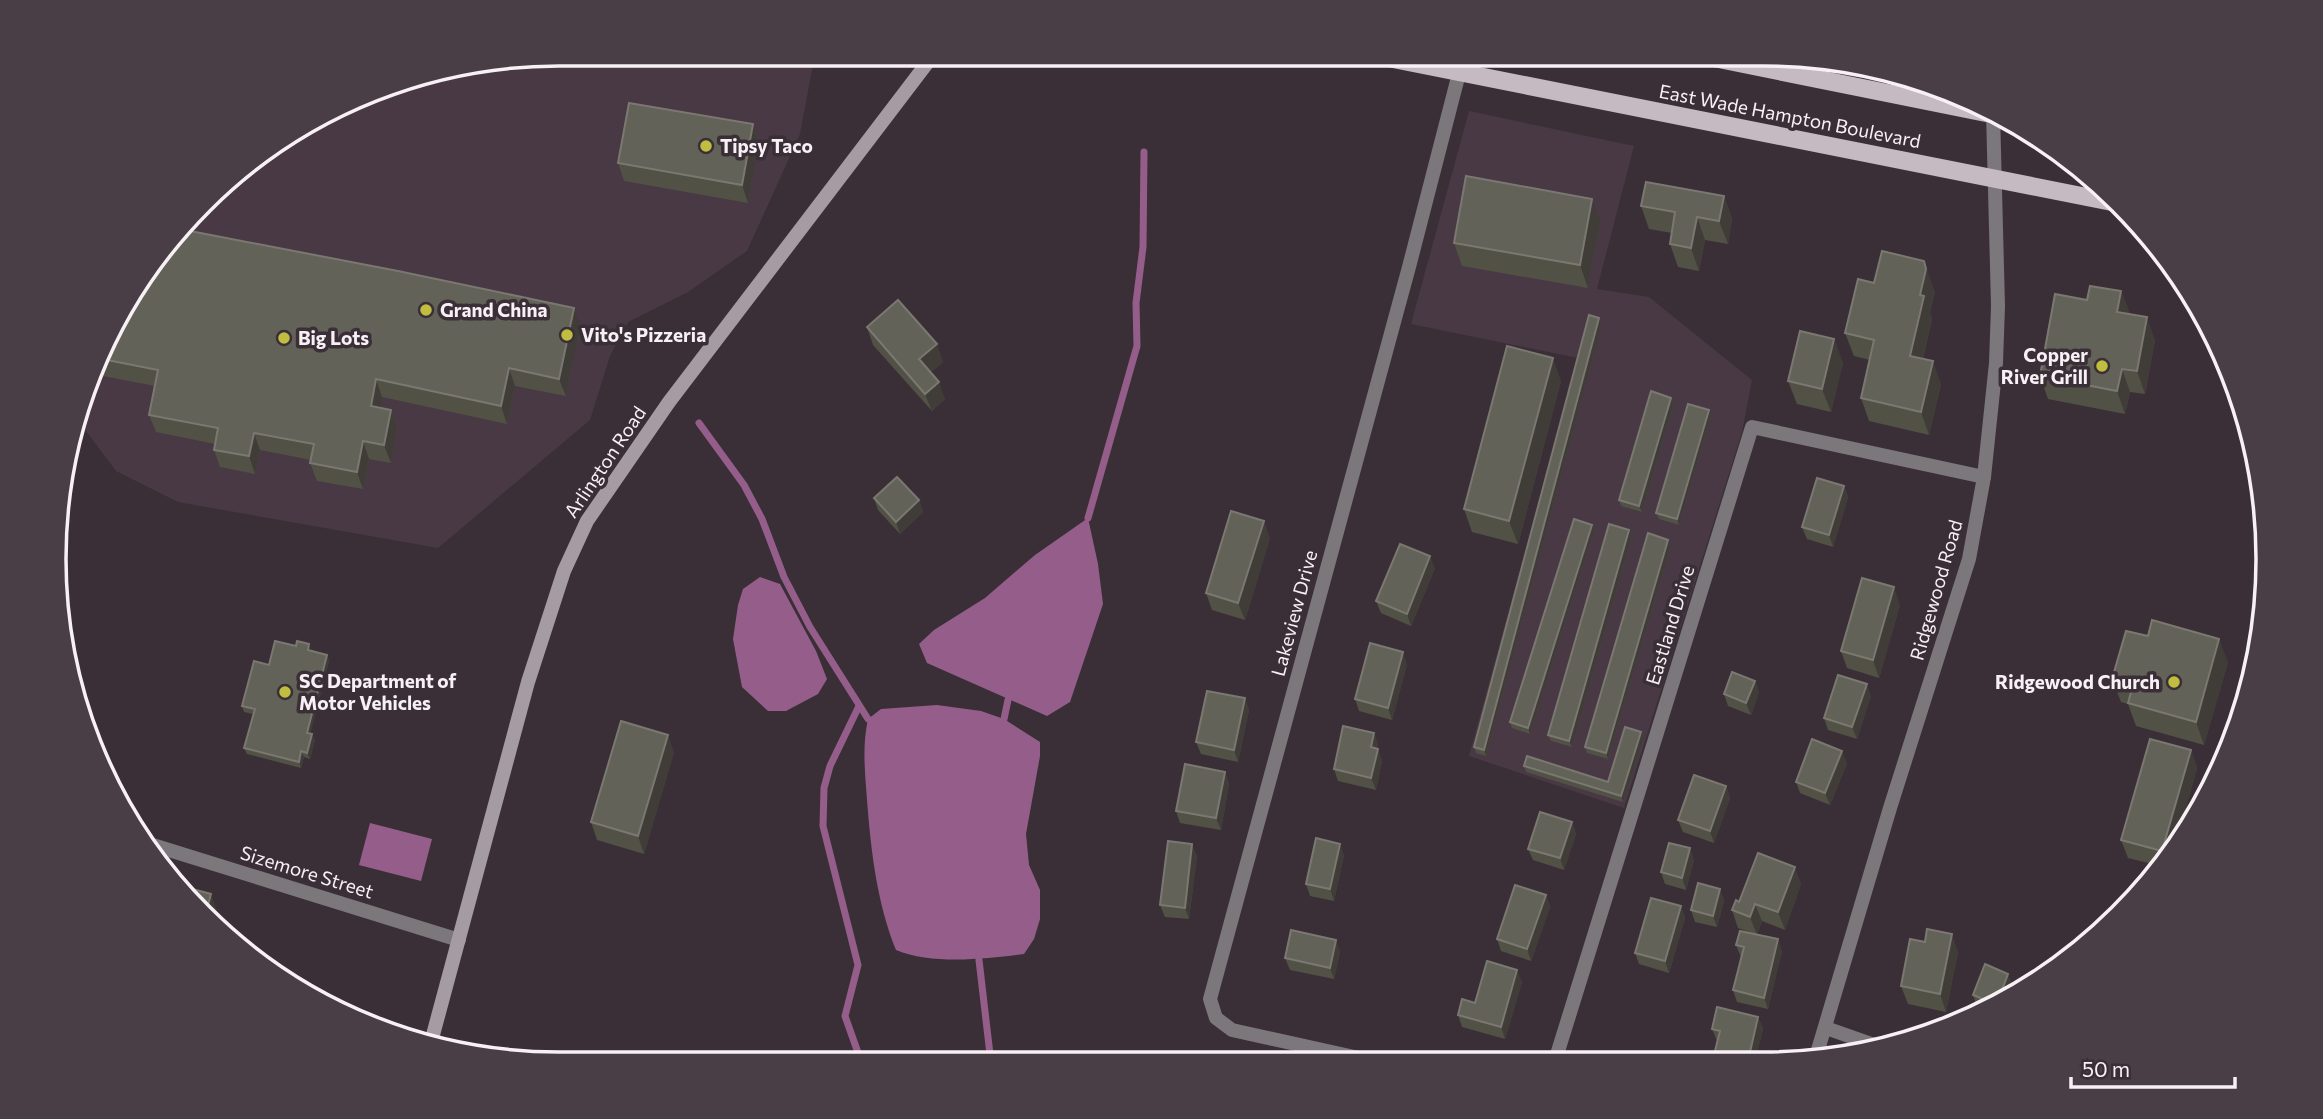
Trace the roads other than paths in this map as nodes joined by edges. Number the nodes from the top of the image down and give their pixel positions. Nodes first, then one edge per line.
1 (925, 66) edge
2 (1429, 66) edge
3 (1461, 66) edge
4 (1754, 66) edge
5 (1460, 72) junction
6 (1957, 106) edge
7 (1996, 125) edge
8 (1995, 179) junction
9 (2100, 200) edge
10 (1984, 477) junction
11 (159, 847) edge
12 (459, 940) junction
13 (1826, 1028) junction
14 (433, 1036) edge
15 (1865, 1042) edge
16 (1819, 1049) edge
17 (1332, 1052) edge
18 (1558, 1052) edge

1 - 12 main road, Arlington Road
2 - 5 main road, East Wade Hampton Boulevard
3 - 5 street, Lakeview Drive
4 - 6 main road
5 - 8 main road, East Wade Hampton Boulevard
5 - 17 street, Lakeview Drive
7 - 8 street, Ridgewood Road
8 - 9 main road, East Wade Hampton Boulevard
8 - 10 street, Ridgewood Road
10 - 13 street, Ridgewood Road
10 - 18 street, Eastland Drive
11 - 12 street, Sizemore Street
12 - 14 main road, Arlington Road
13 - 15 street
13 - 16 street, Ridgewood Road

